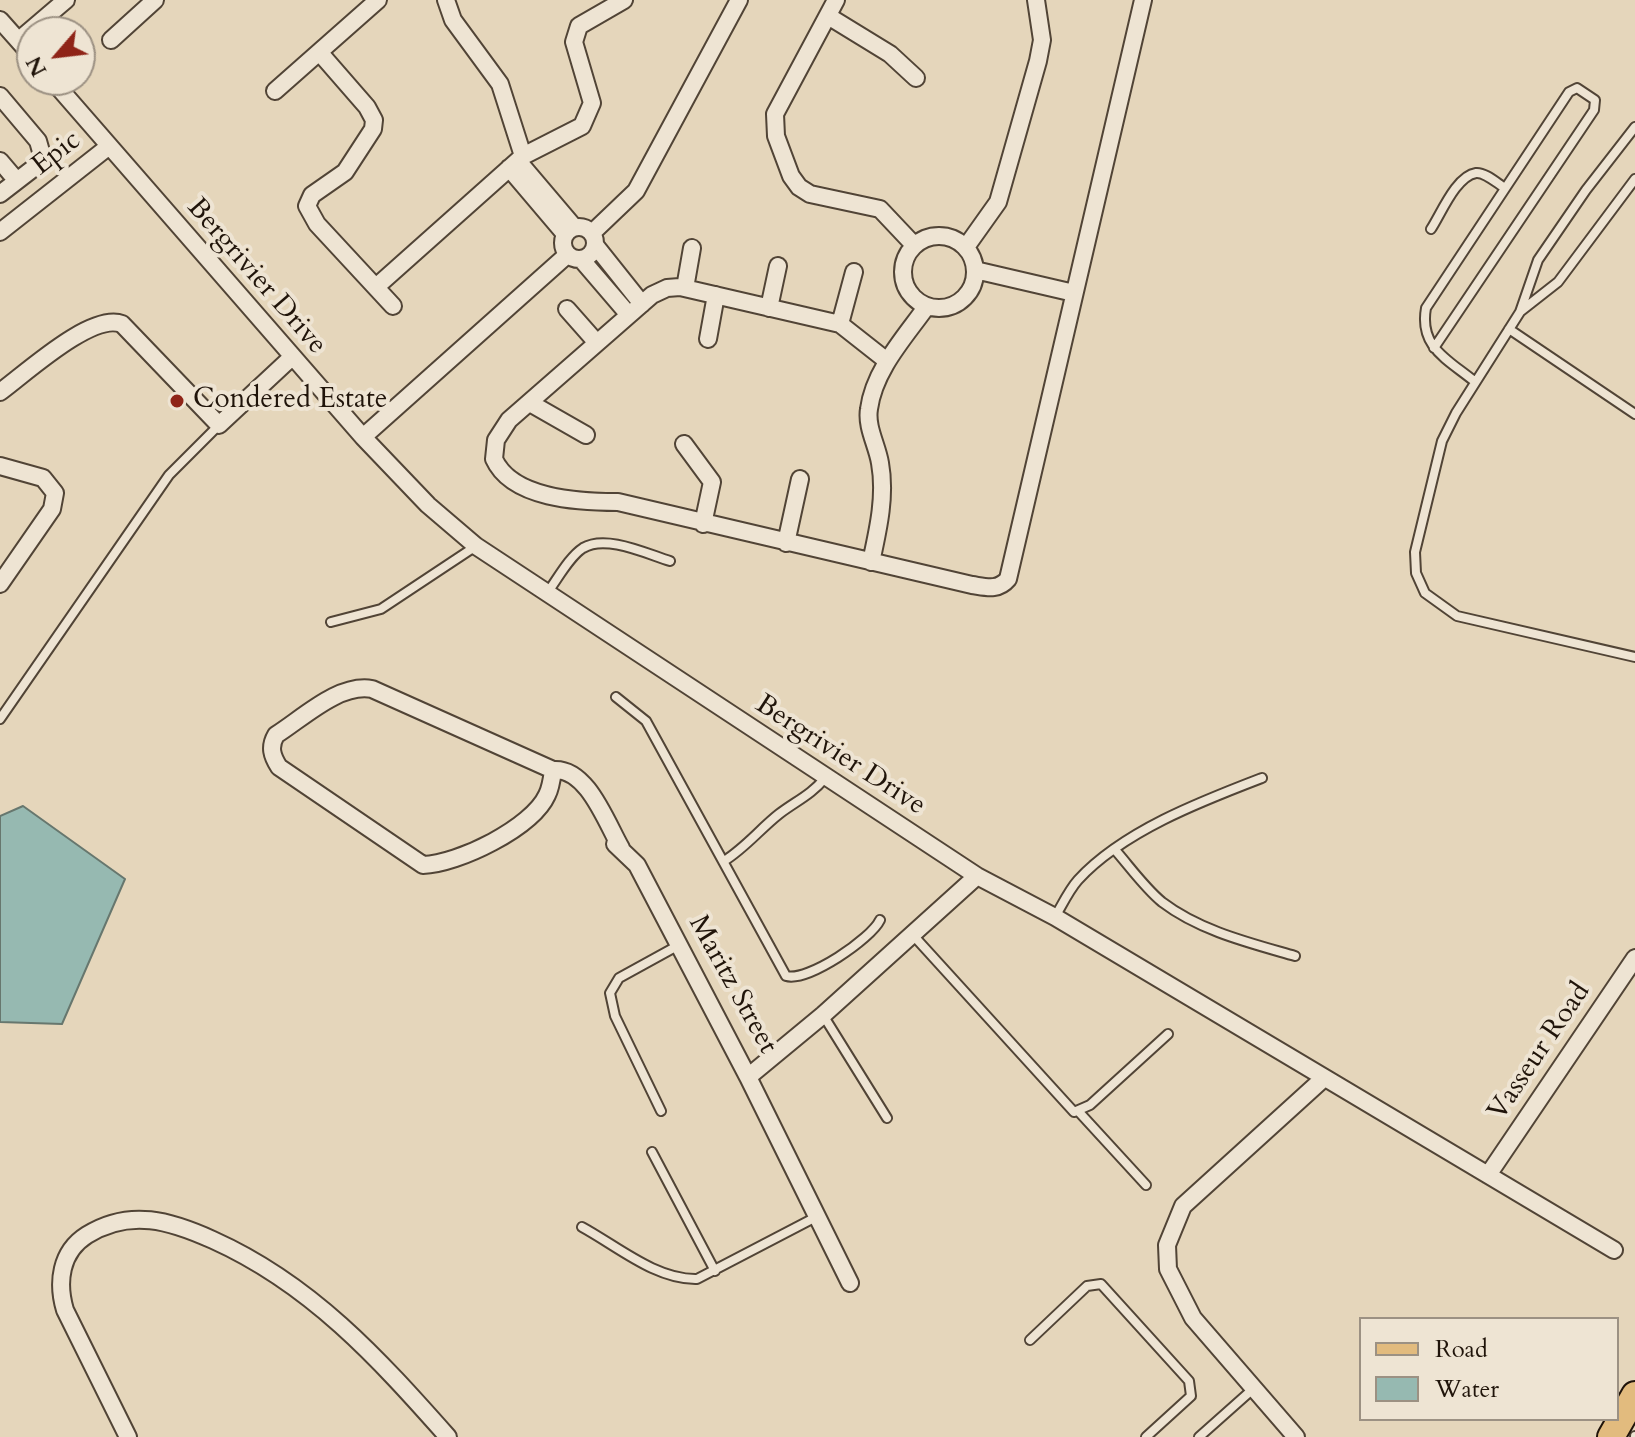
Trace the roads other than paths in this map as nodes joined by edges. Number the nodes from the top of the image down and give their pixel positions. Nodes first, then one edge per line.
1 (66, 0) edge
2 (155, 0) edge
3 (378, 0) edge
4 (446, 0) edge
5 (624, 0) edge
6 (739, 0) edge
7 (836, 0) edge
8 (1036, 0) edge
9 (1143, 0) edge
10 (47, 16) edge
11 (828, 16) junction
12 (0, 20) edge
13 (16, 37) edge
14 (111, 40) dead end
15 (320, 53) junction
16 (916, 78) dead end
17 (275, 91) dead end
18 (0, 96) edge
19 (65, 96) edge
20 (1635, 127) edge
21 (108, 147) junction
22 (0, 161) edge
23 (517, 161) junction
24 (1635, 179) edge
25 (17, 181) junction
26 (1505, 188) junction
27 (0, 194) edge
28 (1431, 229) dead end
29 (570, 230) junction
30 (0, 232) edge
31 (593, 239) junction
32 (914, 245) junction
33 (966, 247) junction
34 (692, 248) dead end
35 (574, 257) junction
36 (778, 266) dead end
37 (975, 270) junction
38 (854, 272) dead end
39 (376, 287) junction
40 (685, 288) junction
41 (1074, 293) junction
42 (716, 295) junction
43 (393, 306) dead end
44 (927, 306) junction
45 (769, 308) junction
46 (567, 309) dead end
47 (636, 310) junction
48 (1520, 312) junction
49 (840, 324) junction
50 (1509, 329) junction
51 (708, 339) dead end
52 (597, 343) junction
53 (1434, 348) junction
54 (292, 357) junction
55 (887, 361) junction
56 (1474, 381) junction
57 (0, 392) edge
58 (530, 403) junction
59 (1635, 414) edge
60 (219, 425) junction
61 (586, 435) dead end
62 (363, 437) junction
63 (684, 444) dead end
64 (0, 466) edge
65 (800, 479) dead end
66 (703, 524) junction
67 (786, 543) junction
68 (476, 546) junction
69 (670, 561) dead end
70 (871, 562) junction
71 (0, 584) edge
72 (546, 595) junction
73 (331, 622) dead end
74 (1635, 657) edge
75 (616, 697) dead end
76 (0, 719) edge
77 (553, 770) junction
78 (825, 778) junction
79 (1262, 778) dead end
80 (603, 836) dead end
81 (621, 848) junction
82 (1116, 851) junction
83 (724, 861) junction
84 (977, 876) junction
85 (1055, 917) junction
86 (880, 920) dead end
87 (912, 934) junction
88 (679, 945) junction
89 (1295, 956) dead end
90 (1635, 958) edge
91 (823, 1015) junction
92 (1168, 1034) dead end
93 (748, 1077) junction
94 (1324, 1078) junction
95 (661, 1111) dead end
96 (1079, 1112) junction
97 (887, 1118) dead end
98 (652, 1152) dead end
99 (1488, 1175) junction
100 (1146, 1185) dead end
101 (817, 1216) junction
102 (582, 1227) dead end
103 (1614, 1250) dead end
104 (715, 1271) junction
105 (850, 1283) dead end
106 (1030, 1340) dead end
107 (1253, 1389) junction
108 (1635, 1395) edge
109 (128, 1437) edge
110 (448, 1437) edge
111 (1146, 1437) edge
112 (1199, 1437) edge
113 (1296, 1437) edge
114 (1611, 1437) edge

1 - 10 street
2 - 14 street
3 - 15 street
4 - 23 street
5 - 23 street
6 - 31 street
7 - 11 street
8 - 33 street
9 - 41 street
11 - 16 street
11 - 32 street
12 - 13 street
15 - 17 street
15 - 39 street
18 - 25 street
19 - 21 street, Bergrivier Drive
20 - 48 lane
21 - 30 street, Epic
21 - 54 street, Bergrivier Drive
22 - 25 street
23 - 29 street
23 - 39 street
24 - 48 lane
25 - 27 street
26 - 28 lane
26 - 53 lane
26 - 53 lane
29 - 31 street
29 - 35 street
31 - 35 street
31 - 47 street
32 - 33 street
32 - 44 street
33 - 37 street
34 - 40 street
35 - 47 street
35 - 62 street
36 - 45 street
37 - 41 street
37 - 44 street
38 - 49 street
39 - 43 street
40 - 42 street
40 - 47 street
41 - 70 street
42 - 45 street
42 - 51 street
44 - 55 street
45 - 49 street
46 - 52 street
47 - 52 street
48 - 50 lane
49 - 55 street
50 - 56 lane
50 - 59 lane
52 - 58 street
53 - 56 lane
54 - 60 street
54 - 62 street, Bergrivier Drive
55 - 70 street
56 - 74 lane
57 - 60 street
58 - 61 street
58 - 66 street
60 - 76 lane
62 - 68 street, Bergrivier Drive
63 - 66 street
64 - 71 street
65 - 67 street
66 - 67 street
67 - 70 street
68 - 72 street, Bergrivier Drive
68 - 73 lane
69 - 72 lane
72 - 78 street, Bergrivier Drive
75 - 83 lane
77 - 77 street
77 - 81 street
78 - 83 lane
78 - 84 street, Bergrivier Drive
79 - 82 lane
80 - 81 street, Maritz Street
81 - 88 street, Maritz Street
82 - 85 lane
82 - 89 lane
83 - 86 lane
84 - 85 street, Bergrivier Drive
84 - 87 street, Maritz Street
85 - 94 street, Bergrivier Drive
87 - 91 street, Maritz Street
87 - 96 lane
88 - 93 street, Maritz Street
88 - 95 lane
90 - 99 street, Vasseur Road
91 - 93 street, Maritz Street
91 - 97 lane
92 - 96 lane
93 - 101 street
94 - 99 street
94 - 107 street
96 - 100 lane
98 - 104 lane
99 - 103 street
101 - 104 lane
101 - 105 street
102 - 104 lane
106 - 111 lane
107 - 112 lane
107 - 113 street
108 - 114 main road
109 - 110 street

